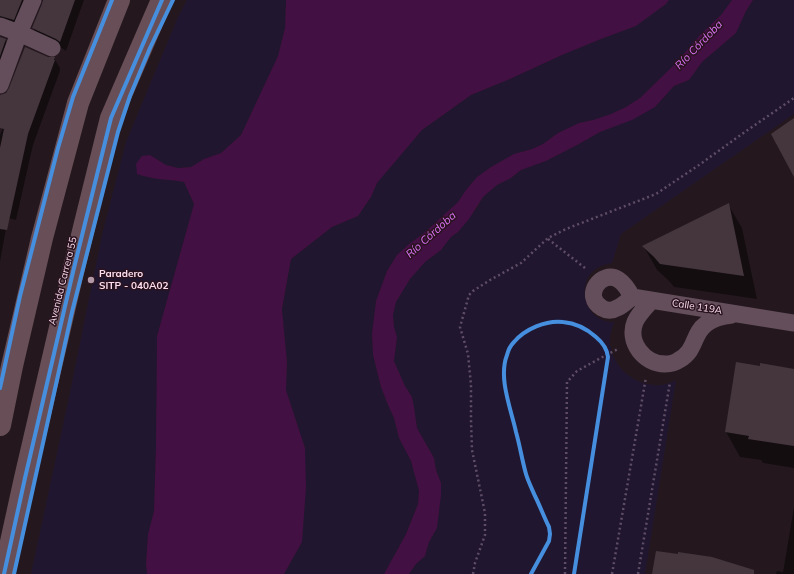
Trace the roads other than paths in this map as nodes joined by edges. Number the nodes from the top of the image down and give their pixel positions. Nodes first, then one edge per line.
1 (33, 0) edge
2 (119, 0) edge
3 (162, 0) edge
4 (0, 26) edge
5 (19, 33) junction
6 (52, 48) dead end
7 (0, 85) edge
8 (632, 297) dead end
9 (652, 300) junction
10 (742, 314) junction
11 (794, 323) edge
12 (0, 425) edge
13 (4, 574) edge

1 - 5 street
2 - 12 main road
3 - 13 main road, Avenida Carrera 55
4 - 5 street
5 - 6 street
5 - 7 street
8 - 9 street, Calle 119A
9 - 10 street, Calle 119A
9 - 10 street, Calle 119A
10 - 11 street, Calle 119A

